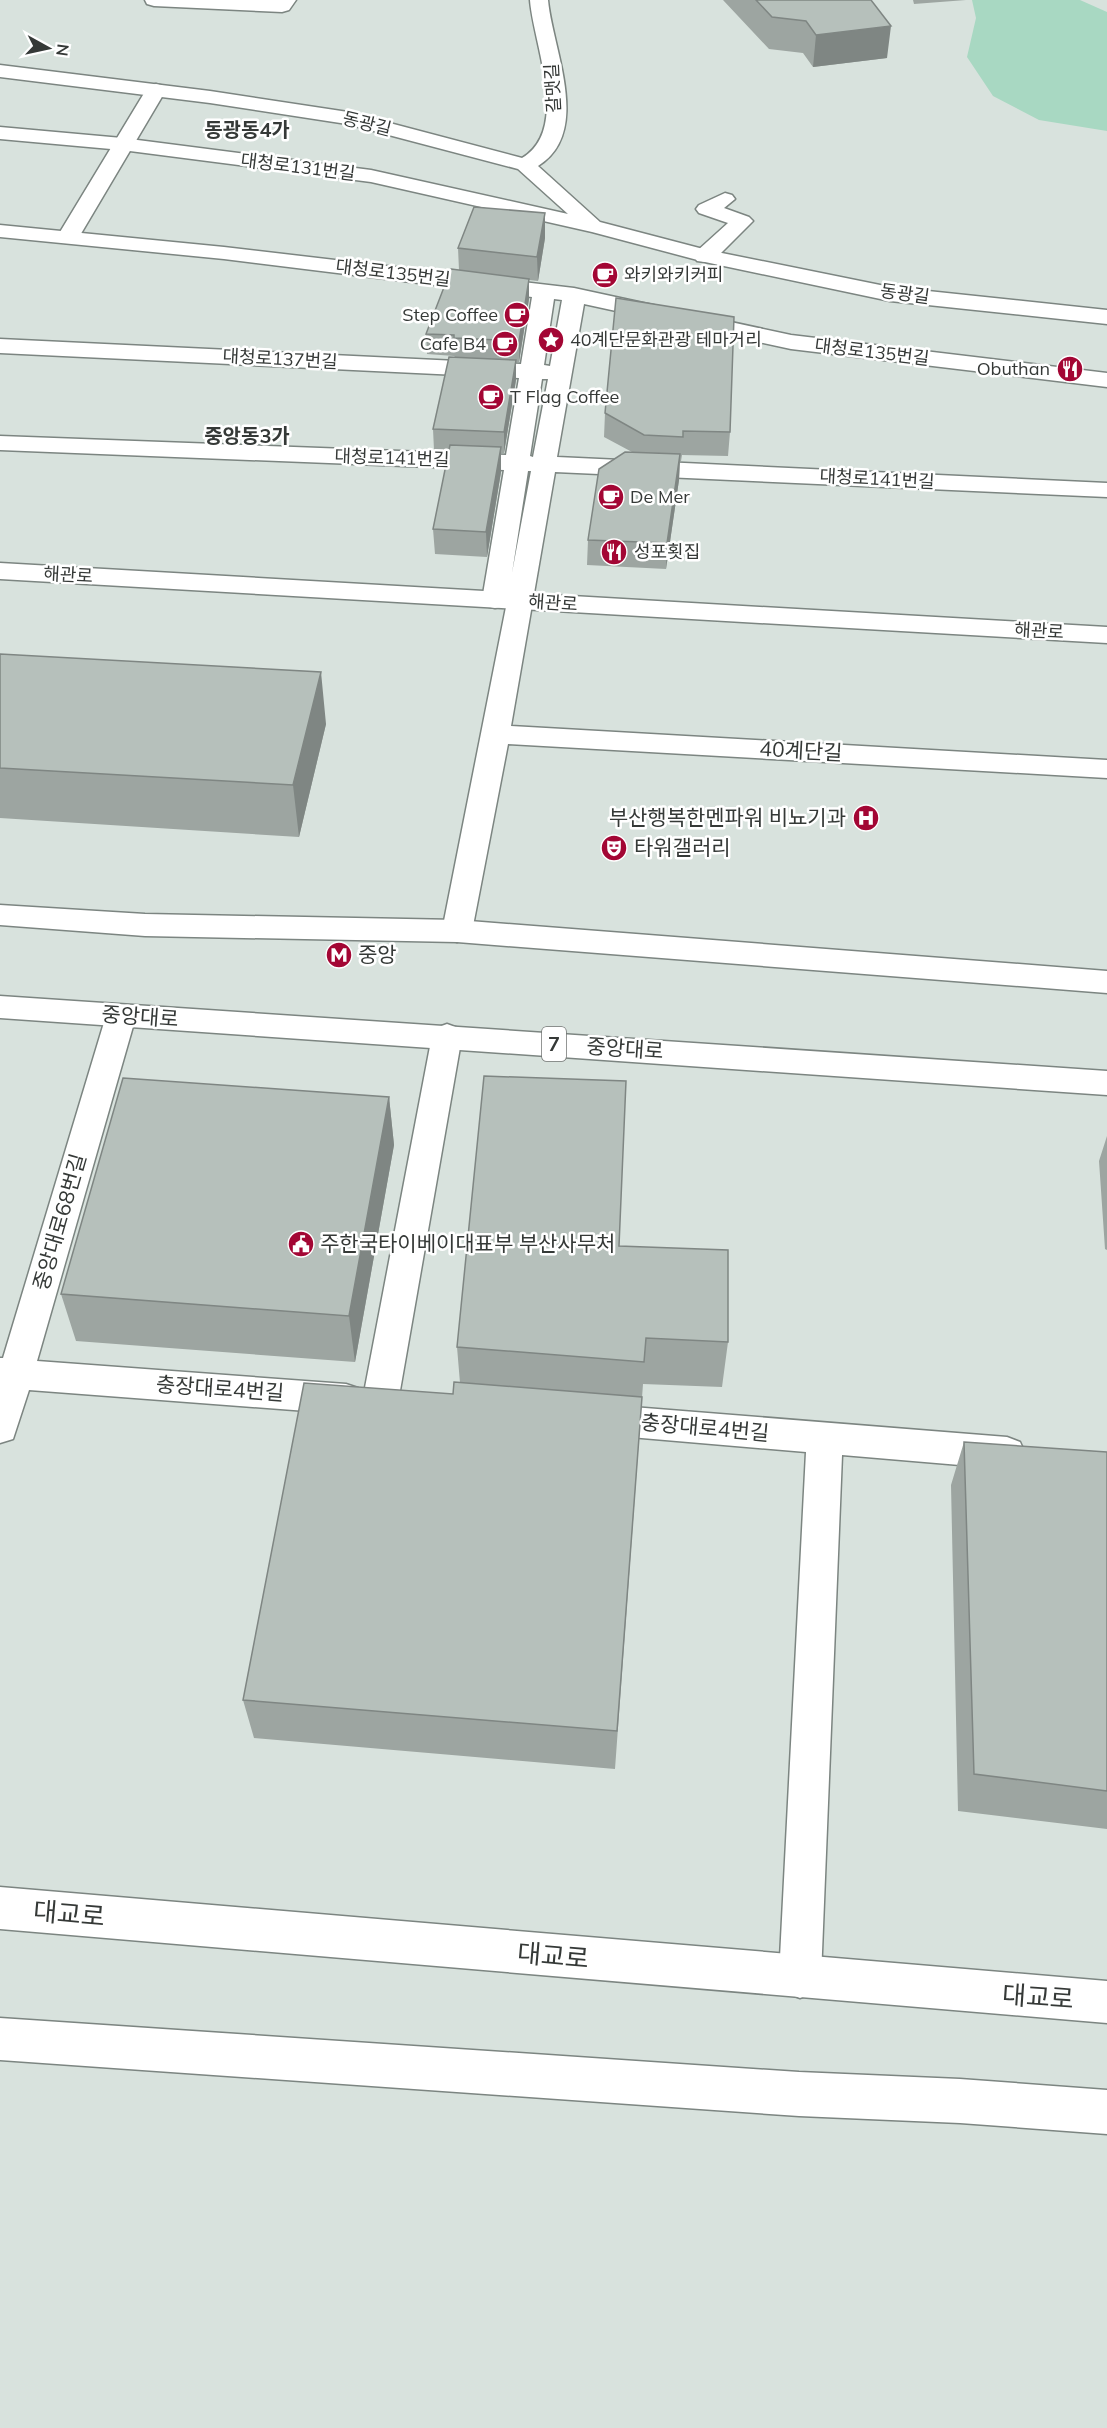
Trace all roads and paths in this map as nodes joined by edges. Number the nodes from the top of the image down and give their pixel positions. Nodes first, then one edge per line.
1 (154, 0) edge
2 (539, 0) edge
3 (285, 3) edge
4 (0, 71) edge
5 (156, 90) junction
6 (0, 134) edge
7 (122, 144) junction
8 (525, 165) junction
9 (725, 199) dead end
10 (592, 226) junction
11 (0, 231) edge
12 (68, 237) junction
13 (705, 256) junction
14 (544, 292) junction
15 (574, 295) junction
16 (1107, 317) edge
17 (0, 346) edge
18 (531, 371) junction
19 (560, 373) junction
20 (1107, 380) edge
21 (0, 443) edge
22 (517, 463) junction
23 (544, 464) junction
24 (1107, 490) edge
25 (0, 571) edge
26 (508, 600) junction
27 (1107, 635) edge
28 (496, 734) junction
29 (1107, 769) edge
30 (0, 915) edge
31 (458, 931) junction
32 (1107, 982) edge
33 (0, 1007) edge
34 (121, 1016) junction
35 (447, 1036) junction
36 (1107, 1083) edge
37 (8, 1373) edge
38 (380, 1402) junction
39 (415, 1404) edge
40 (566, 1417) edge
41 (0, 1428) edge
42 (825, 1438) junction
43 (1037, 1456) edge
44 (0, 1908) edge
45 (800, 1977) junction
46 (1107, 2002) edge
47 (0, 2039) edge
48 (1107, 2112) edge

1 - 3 street
2 - 8 street, 갈맷길
4 - 5 street, 동광길
5 - 7 street
5 - 8 street, 동광길
6 - 7 street, 대청로131번길
7 - 10 street, 대청로131번길
7 - 12 street
8 - 10 street, 동광길
9 - 13 street
10 - 13 street, 동광길
11 - 12 street, 대청로135번길
12 - 14 street, 대청로135번길
13 - 16 street, 동광길
14 - 15 street, 대청로135번길
14 - 18 street
15 - 19 street
15 - 20 street, 대청로135번길
17 - 18 street, 대청로137번길
18 - 19 street, 대청로137번길
18 - 22 street
19 - 23 street
21 - 22 street, 대청로141번길
22 - 23 street, 대청로141번길
22 - 26 street
23 - 24 street, 대청로141번길
23 - 26 street
25 - 26 street, 해관로
26 - 27 street, 해관로
26 - 28 street
28 - 29 street, 40계단길
28 - 31 street
30 - 31 street
31 - 32 street
33 - 34 street, 중앙대로 / 7
34 - 35 street, 중앙대로 / 7
34 - 37 street, 중앙대로68번길
35 - 36 street, 중앙대로 / 7
35 - 38 street
37 - 38 street, 충장대로4번길
37 - 41 street, 중앙대로68번길
38 - 39 street, 충장대로4번길
40 - 42 street, 충장대로4번길
42 - 43 street, 충장대로4번길
42 - 45 street
44 - 45 street, 대교로
45 - 46 street, 대교로
47 - 48 street

